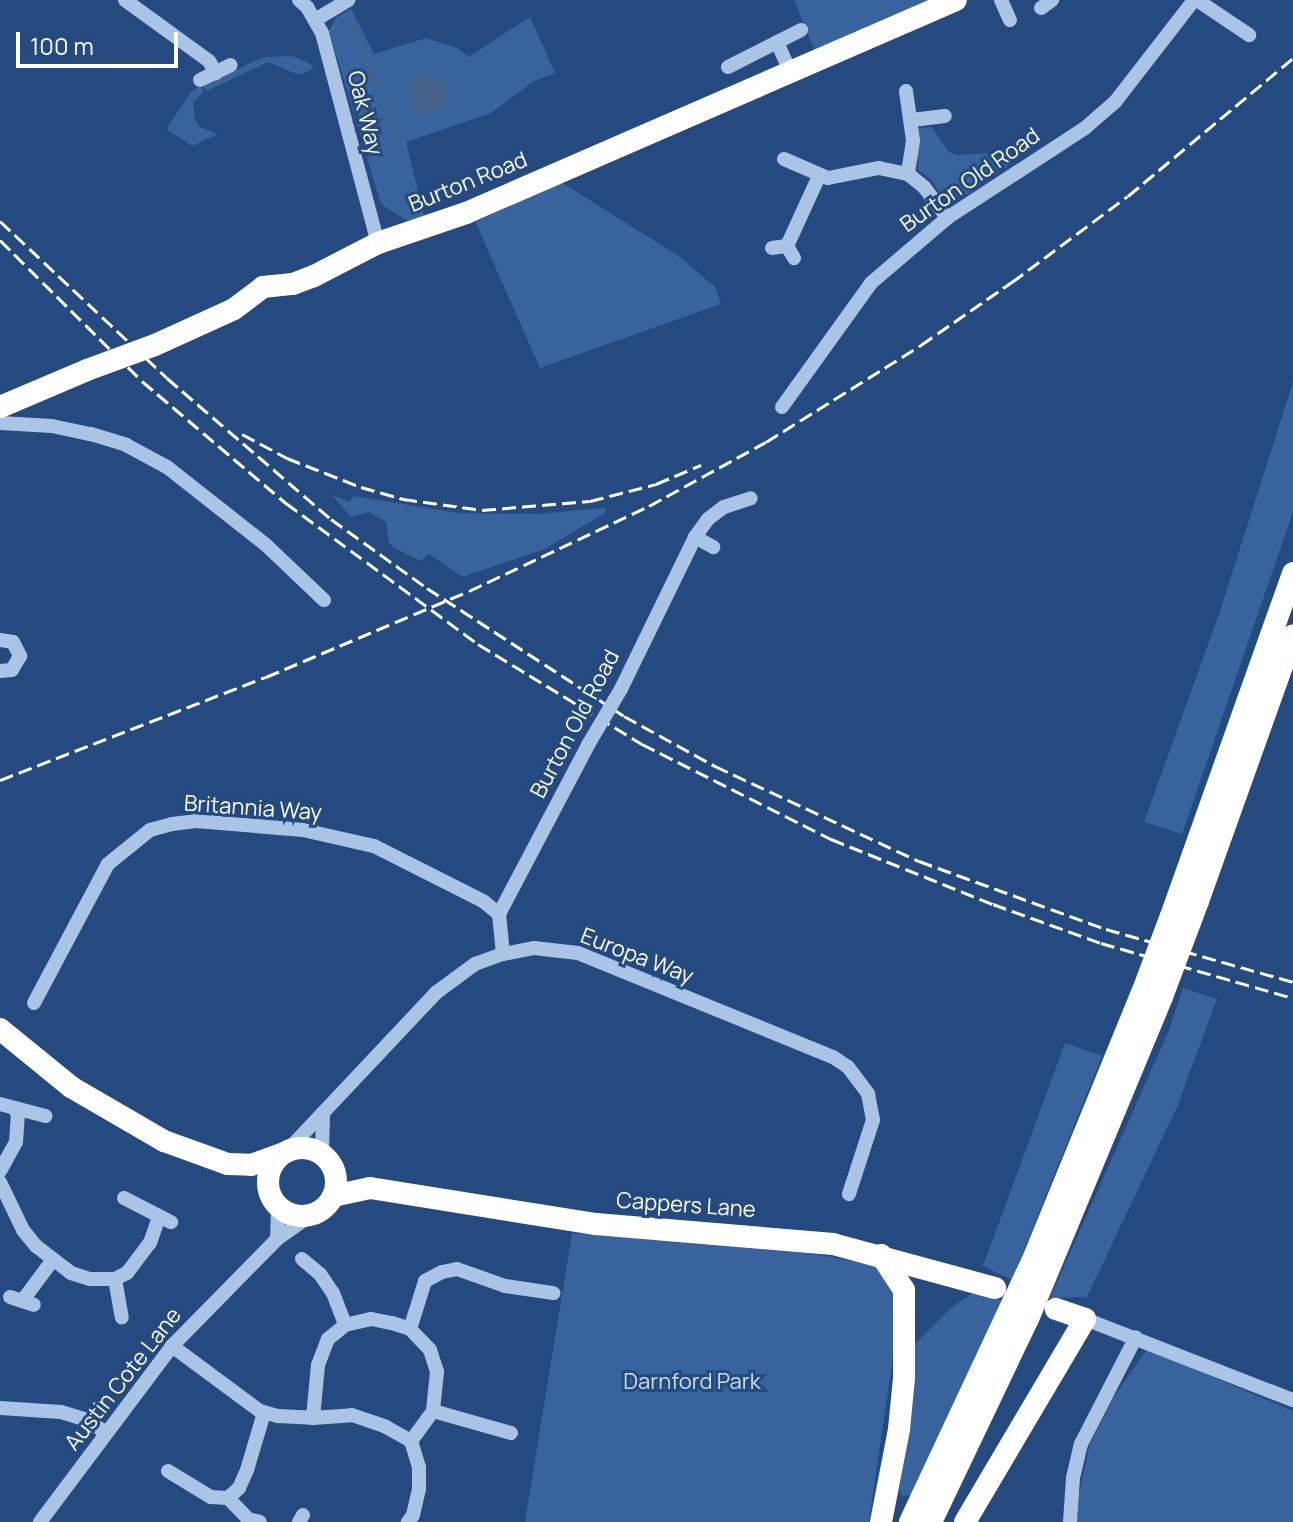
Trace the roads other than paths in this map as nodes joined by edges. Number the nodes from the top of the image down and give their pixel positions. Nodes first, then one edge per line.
1 (125, 0) edge
2 (299, 0) edge
3 (348, 0) edge
4 (956, 0) edge
5 (1001, 0) edge
6 (1195, 0) edge
7 (315, 20) junction
8 (1010, 20) dead end
9 (1246, 28) dead end
10 (801, 30) dead end
11 (777, 42) junction
12 (231, 65) dead end
13 (734, 68) dead end
14 (216, 73) junction
15 (791, 74) junction
16 (200, 80) dead end
17 (906, 91) dead end
18 (945, 116) dead end
19 (912, 120) junction
20 (784, 159) dead end
21 (908, 174) junction
22 (819, 176) junction
23 (947, 218) junction
24 (378, 243) junction
25 (772, 248) dead end
26 (0, 407) edge
27 (782, 407) dead end
28 (0, 423) edge
29 (751, 498) dead end
30 (695, 537) junction
31 (713, 547) dead end
32 (1293, 573) edge
33 (324, 600) dead end
34 (1293, 635) edge
35 (0, 640) edge
36 (0, 671) edge
37 (499, 914) junction
38 (503, 954) junction
39 (1152, 995) junction
40 (34, 1003) dead end
41 (0, 1029) edge
42 (7, 1106) edge
43 (323, 1114) junction
44 (45, 1116) dead end
45 (164, 1141) junction
46 (284, 1153) junction
47 (324, 1156) junction
48 (0, 1171) edge
49 (0, 1182) edge
50 (370, 1188) junction
51 (849, 1194) dead end
52 (122, 1195) dead end
53 (333, 1196) junction
54 (274, 1200) junction
55 (311, 1215) junction
56 (277, 1239) junction
57 (881, 1255) junction
58 (302, 1259) dead end
59 (52, 1261) junction
60 (927, 1268) junction
61 (115, 1279) junction
62 (995, 1288) dead end
63 (904, 1290) junction
64 (553, 1293) dead end
65 (23, 1301) dead end
66 (116, 1308) dead end
67 (1056, 1309) dead end
68 (1085, 1319) junction
69 (345, 1325) junction
70 (410, 1329) junction
71 (1136, 1337) junction
72 (172, 1346) junction
73 (1293, 1400) edge
74 (0, 1408) edge
75 (433, 1411) junction
76 (264, 1413) junction
77 (313, 1418) junction
78 (106, 1432) junction
79 (511, 1433) dead end
80 (411, 1441) junction
81 (168, 1471) dead end
82 (228, 1498) junction
83 (45, 1520) edge
84 (260, 1522) edge
85 (409, 1522) edge
86 (881, 1522) edge
87 (910, 1522) edge
88 (931, 1522) edge
89 (965, 1522) edge
90 (1070, 1522) edge

1 - 14 street
2 - 7 street, Oak Way
3 - 7 street
4 - 15 highway, Burton Road
5 - 8 street
6 - 9 street
6 - 23 street, Burton Old Road
7 - 24 street, Oak Way
10 - 11 street
11 - 13 street
11 - 15 street
12 - 14 street
14 - 16 street
15 - 24 highway, Burton Road
17 - 19 street
18 - 19 street
19 - 21 street
20 - 22 street
21 - 22 street
21 - 23 street
22 - 25 street
23 - 27 street, Burton Old Road
24 - 26 highway, Burton Road, bridge
28 - 33 street
29 - 30 street, Burton Old Road
30 - 31 street
30 - 37 street, Burton Old Road, bridge
32 - 39 highway, bridge
34 - 39 highway, bridge
35 - 36 street
37 - 38 street
37 - 40 street, Britannia Way
38 - 43 street, Europa Way
38 - 51 street, Europa Way
39 - 87 highway
39 - 88 highway
41 - 45 highway
42 - 44 street
42 - 48 street
43 - 46 street, Europa Way
43 - 47 street
45 - 46 highway
45 - 54 highway
46 - 47 highway
46 - 54 highway
47 - 50 highway, Cappers Lane
47 - 53 highway
49 - 59 street
50 - 53 highway, Cappers Lane
50 - 57 highway, Cappers Lane
52 - 61 street
53 - 55 highway
54 - 55 highway
54 - 56 street
55 - 56 street, Austin Cote Lane
56 - 72 street, Austin Cote Lane
57 - 60 highway, Cappers Lane
57 - 63 highway
58 - 69 street
59 - 61 street
59 - 65 street
60 - 62 highway, Cappers Lane
60 - 63 highway
61 - 66 street
63 - 86 highway
64 - 70 street
67 - 68 highway
68 - 71 street
68 - 89 highway
69 - 70 street
69 - 77 street
70 - 75 street
71 - 73 street
71 - 90 street
72 - 76 street
72 - 78 street, Austin Cote Lane
74 - 78 street
75 - 79 street
75 - 80 street
76 - 77 street
76 - 82 street
77 - 80 street
78 - 83 street, Austin Cote Lane
80 - 85 street
81 - 82 street
82 - 84 street

